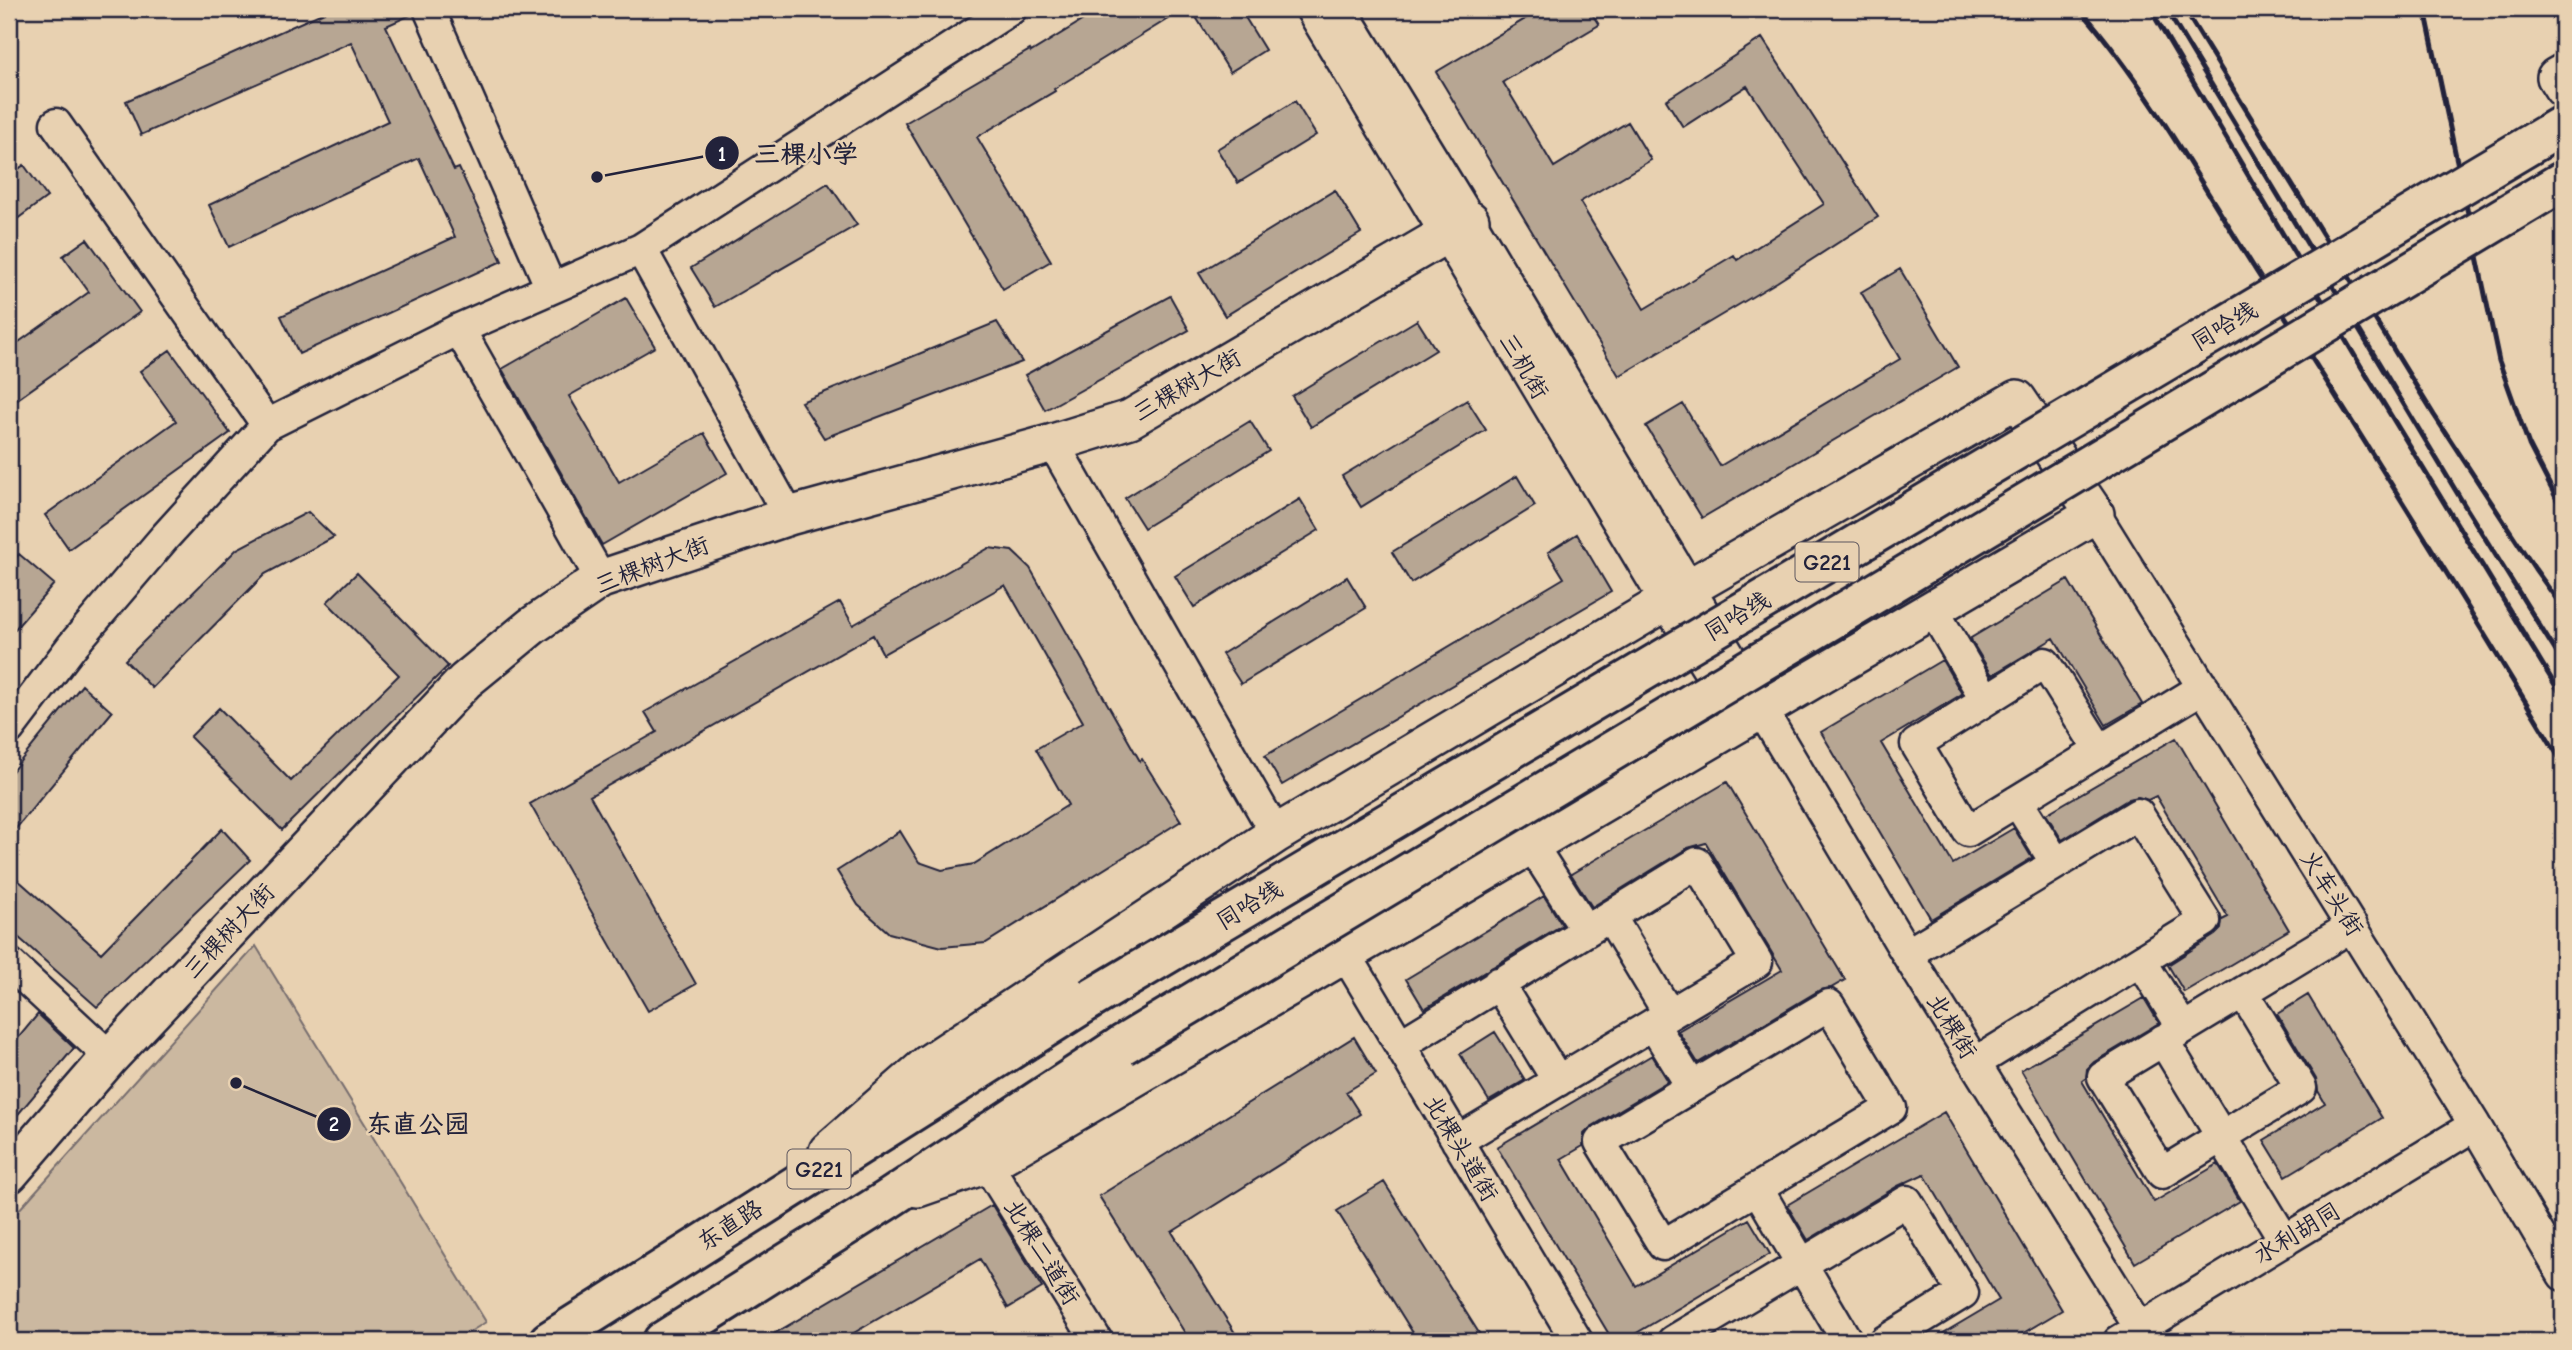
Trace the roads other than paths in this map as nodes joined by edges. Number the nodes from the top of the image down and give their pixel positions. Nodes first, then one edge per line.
1 (429, 9) edge
2 (1011, 9) edge
3 (1311, 9) edge
4 (1341, 9) edge
5 (2563, 73) edge
6 (2563, 88) edge
7 (56, 124) dead end
8 (2563, 125) edge
9 (2563, 181) edge
10 (1458, 227) junction
11 (641, 249) junction
12 (551, 288) junction
13 (459, 329) junction
14 (267, 425) junction
15 (1053, 443) junction
16 (2095, 514) junction
17 (789, 516) junction
18 (601, 579) junction
19 (1678, 595) junction
20 (1932, 608) junction
21 (2204, 687) junction
22 (1986, 700) junction
23 (1750, 715) junction
24 (9, 729) edge
25 (2100, 751) junction
26 (2017, 801) junction
27 (1276, 834) junction
28 (1531, 844) junction
29 (2056, 863) junction
30 (1598, 923) junction
31 (2352, 926) junction
32 (1907, 954) junction
33 (1346, 955) junction
34 (2141, 961) junction
35 (9, 963) edge
36 (1498, 984) junction
37 (2243, 992) junction
38 (1091, 999) joint
39 (1661, 1019) junction
40 (2173, 1034) junction
41 (1400, 1045) junction
42 (110, 1057) junction
43 (1975, 1063) junction
44 (1558, 1081) junction
45 (1692, 1087) junction
46 (2475, 1125) junction
47 (2221, 1137) junction
48 (1457, 1141) junction
49 (987, 1164) junction
50 (9, 1174) edge
51 (1757, 1188) junction
52 (778, 1195) junction
53 (887, 1199) junction
54 (2285, 1241) junction
55 (1802, 1264) junction
56 (2563, 1275) edge
57 (2135, 1337) edge
58 (549, 1341) edge
59 (663, 1341) edge
60 (1097, 1341) edge
61 (1577, 1341) edge
62 (1673, 1341) edge
63 (1847, 1341) edge
64 (1885, 1341) edge

1 - 12 street
2 - 11 street
3 - 10 street, 三机街
4 - 10 street, 三机街
5 - 6 main road
7 - 14 street
8 - 38 highway, 同哈线 / G221, bridge
9 - 53 highway, 同哈线 / G221, bridge
10 - 15 main road, 三棵树大街
10 - 19 street, 三机街
11 - 12 street
11 - 17 street
12 - 13 street
13 - 14 street
13 - 18 street
14 - 24 street
15 - 17 main road, 三棵树大街
15 - 27 street
16 - 19 main road
16 - 20 main road
16 - 21 street, 火车头街
17 - 18 main road, 三棵树大街
18 - 42 main road, 三棵树大街
19 - 23 street, 三机街
19 - 27 main road
20 - 22 street
20 - 23 main road
21 - 25 street
21 - 31 street, 火车头街
22 - 25 street
22 - 26 street
23 - 28 main road
23 - 32 street, 北棵街
25 - 26 street
26 - 29 street
27 - 52 main road
28 - 30 street
28 - 33 main road
29 - 32 street
29 - 34 street
30 - 36 street
30 - 39 street
30 - 39 street
31 - 37 street
31 - 46 street, 火车头街
32 - 43 street, 北棵街
33 - 41 street, 北棵头道街
33 - 49 main road
34 - 40 street
34 - 43 street
35 - 42 street
36 - 41 street
36 - 44 street
37 - 40 street
37 - 47 street
38 - 52 highway, 东直路 / G221
39 - 44 street
39 - 45 street
40 - 47 street
40 - 47 street
41 - 48 street, 北棵头道街
42 - 50 main road, 三棵树大街
43 - 57 street, 北棵街
44 - 48 street
45 - 51 street
45 - 51 street
46 - 54 street, 水利胡同
46 - 56 street, 火车头街
47 - 54 street
48 - 61 street, 北棵头道街
49 - 53 main road
49 - 60 street, 北棵二道街
51 - 55 street
52 - 58 highway, 东直路 / G221
53 - 59 highway, G221
54 - 57 street, 水利胡同
55 - 62 street
55 - 63 street
55 - 64 street

